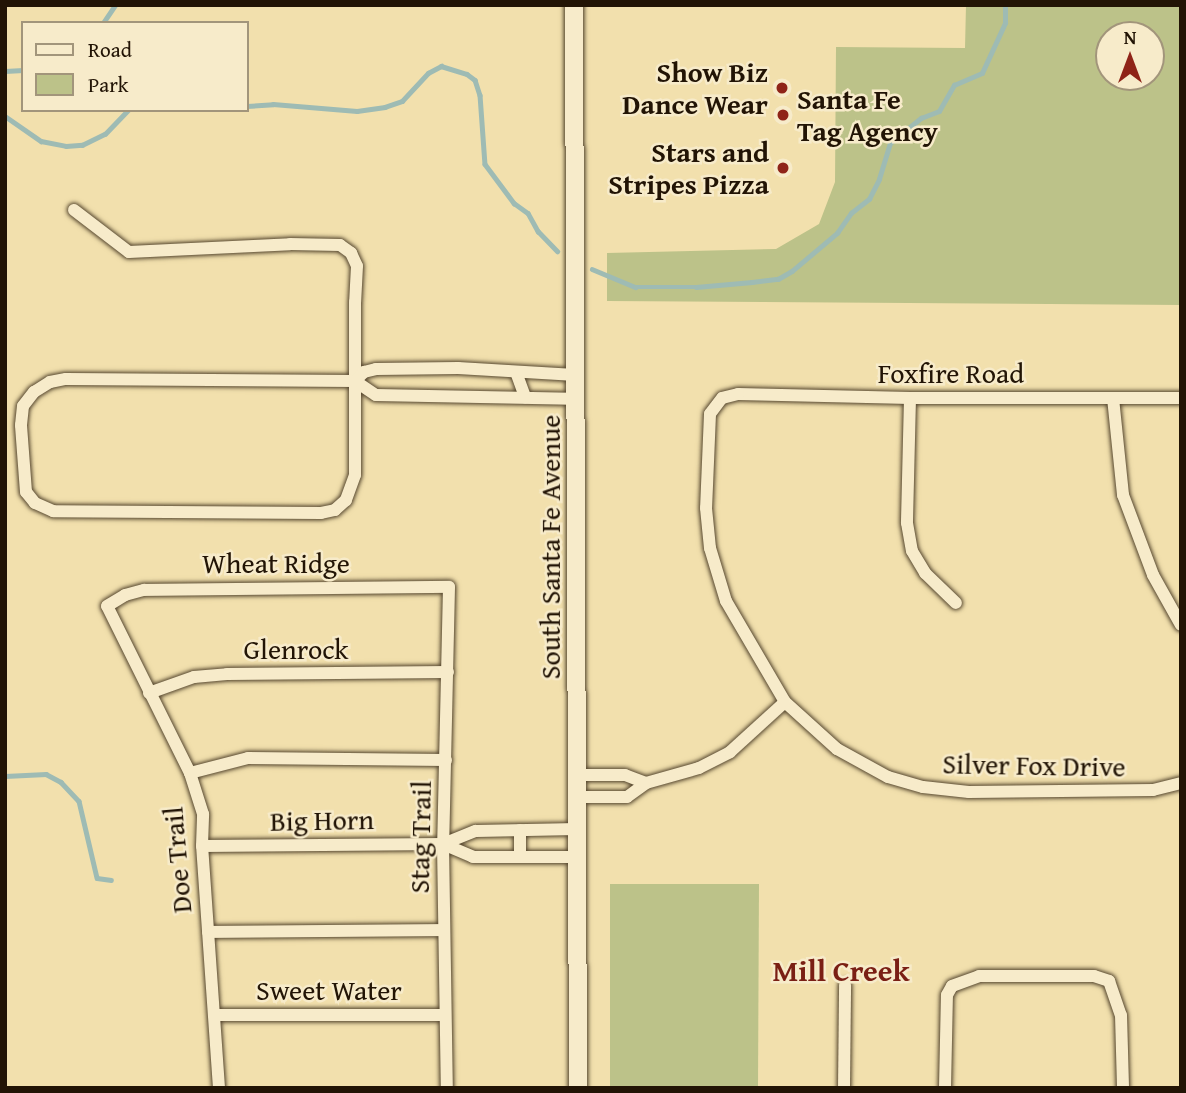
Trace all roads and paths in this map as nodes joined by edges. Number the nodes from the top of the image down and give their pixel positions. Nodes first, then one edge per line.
1 (574, 5) edge
2 (74, 210) dead end
3 (432, 369) junction
4 (516, 372) junction
5 (576, 375) junction
6 (355, 381) junction
7 (436, 394) junction
8 (525, 397) junction
9 (722, 398) joint
10 (910, 398) junction
11 (1113, 398) junction
12 (1181, 398) edge
13 (576, 399) junction
14 (449, 587) joint
15 (956, 603) dead end
16 (107, 606) joint
17 (1181, 625) edge
18 (448, 672) junction
19 (149, 693) junction
20 (785, 702) junction
21 (446, 760) junction
22 (190, 773) junction
23 (577, 775) junction
24 (646, 783) junction
25 (1181, 783) edge
26 (577, 797) junction
27 (520, 830) junction
28 (577, 830) junction
29 (443, 844) junction
30 (202, 846) junction
31 (520, 857) junction
32 (577, 857) junction
33 (444, 930) junction
34 (208, 932) junction
35 (845, 985) dead end
36 (444, 1014) junction
37 (214, 1015) junction
38 (219, 1088) edge
39 (447, 1088) edge
40 (578, 1088) edge
41 (844, 1088) edge
42 (945, 1088) edge
43 (1123, 1088) edge

1 - 5 main road, South Santa Fe Avenue
2 - 6 street
3 - 4 street
3 - 6 street
3 - 7 street
4 - 5 street
4 - 8 street
5 - 13 main road, South Santa Fe Avenue
6 - 6 street
6 - 7 street
7 - 8 street
8 - 13 street
9 - 10 street, Foxfire Road
9 - 20 street, Silver Fox Drive
10 - 11 street, Foxfire Road
10 - 15 street
11 - 12 street, Foxfire Road
11 - 17 street
13 - 23 main road, South Santa Fe Avenue
14 - 16 street, Wheat Ridge
14 - 18 street, Stag Trail
16 - 19 street, Doe Trail
18 - 19 street, Glenrock
18 - 21 street, Stag Trail
19 - 22 street, Doe Trail
20 - 24 street
20 - 25 street, Silver Fox Drive
21 - 22 street
21 - 29 street, Stag Trail
22 - 30 street, Doe Trail
23 - 24 street
23 - 26 main road, South Santa Fe Avenue
24 - 26 street
26 - 28 main road, South Santa Fe Avenue
27 - 28 street, Big Horn
27 - 29 street, Big Horn
27 - 31 street
28 - 32 main road, South Santa Fe Avenue
29 - 30 street, Big Horn
29 - 31 street, Big Horn
29 - 33 street, Stag Trail
30 - 34 street, Doe Trail
31 - 32 street, Big Horn
32 - 40 main road, South Santa Fe Avenue
33 - 34 street
33 - 36 street, Stag Trail
34 - 37 street, Doe Trail
35 - 41 street
36 - 37 street, Sweet Water
36 - 39 street, Stag Trail
37 - 38 street, Doe Trail
42 - 43 street

